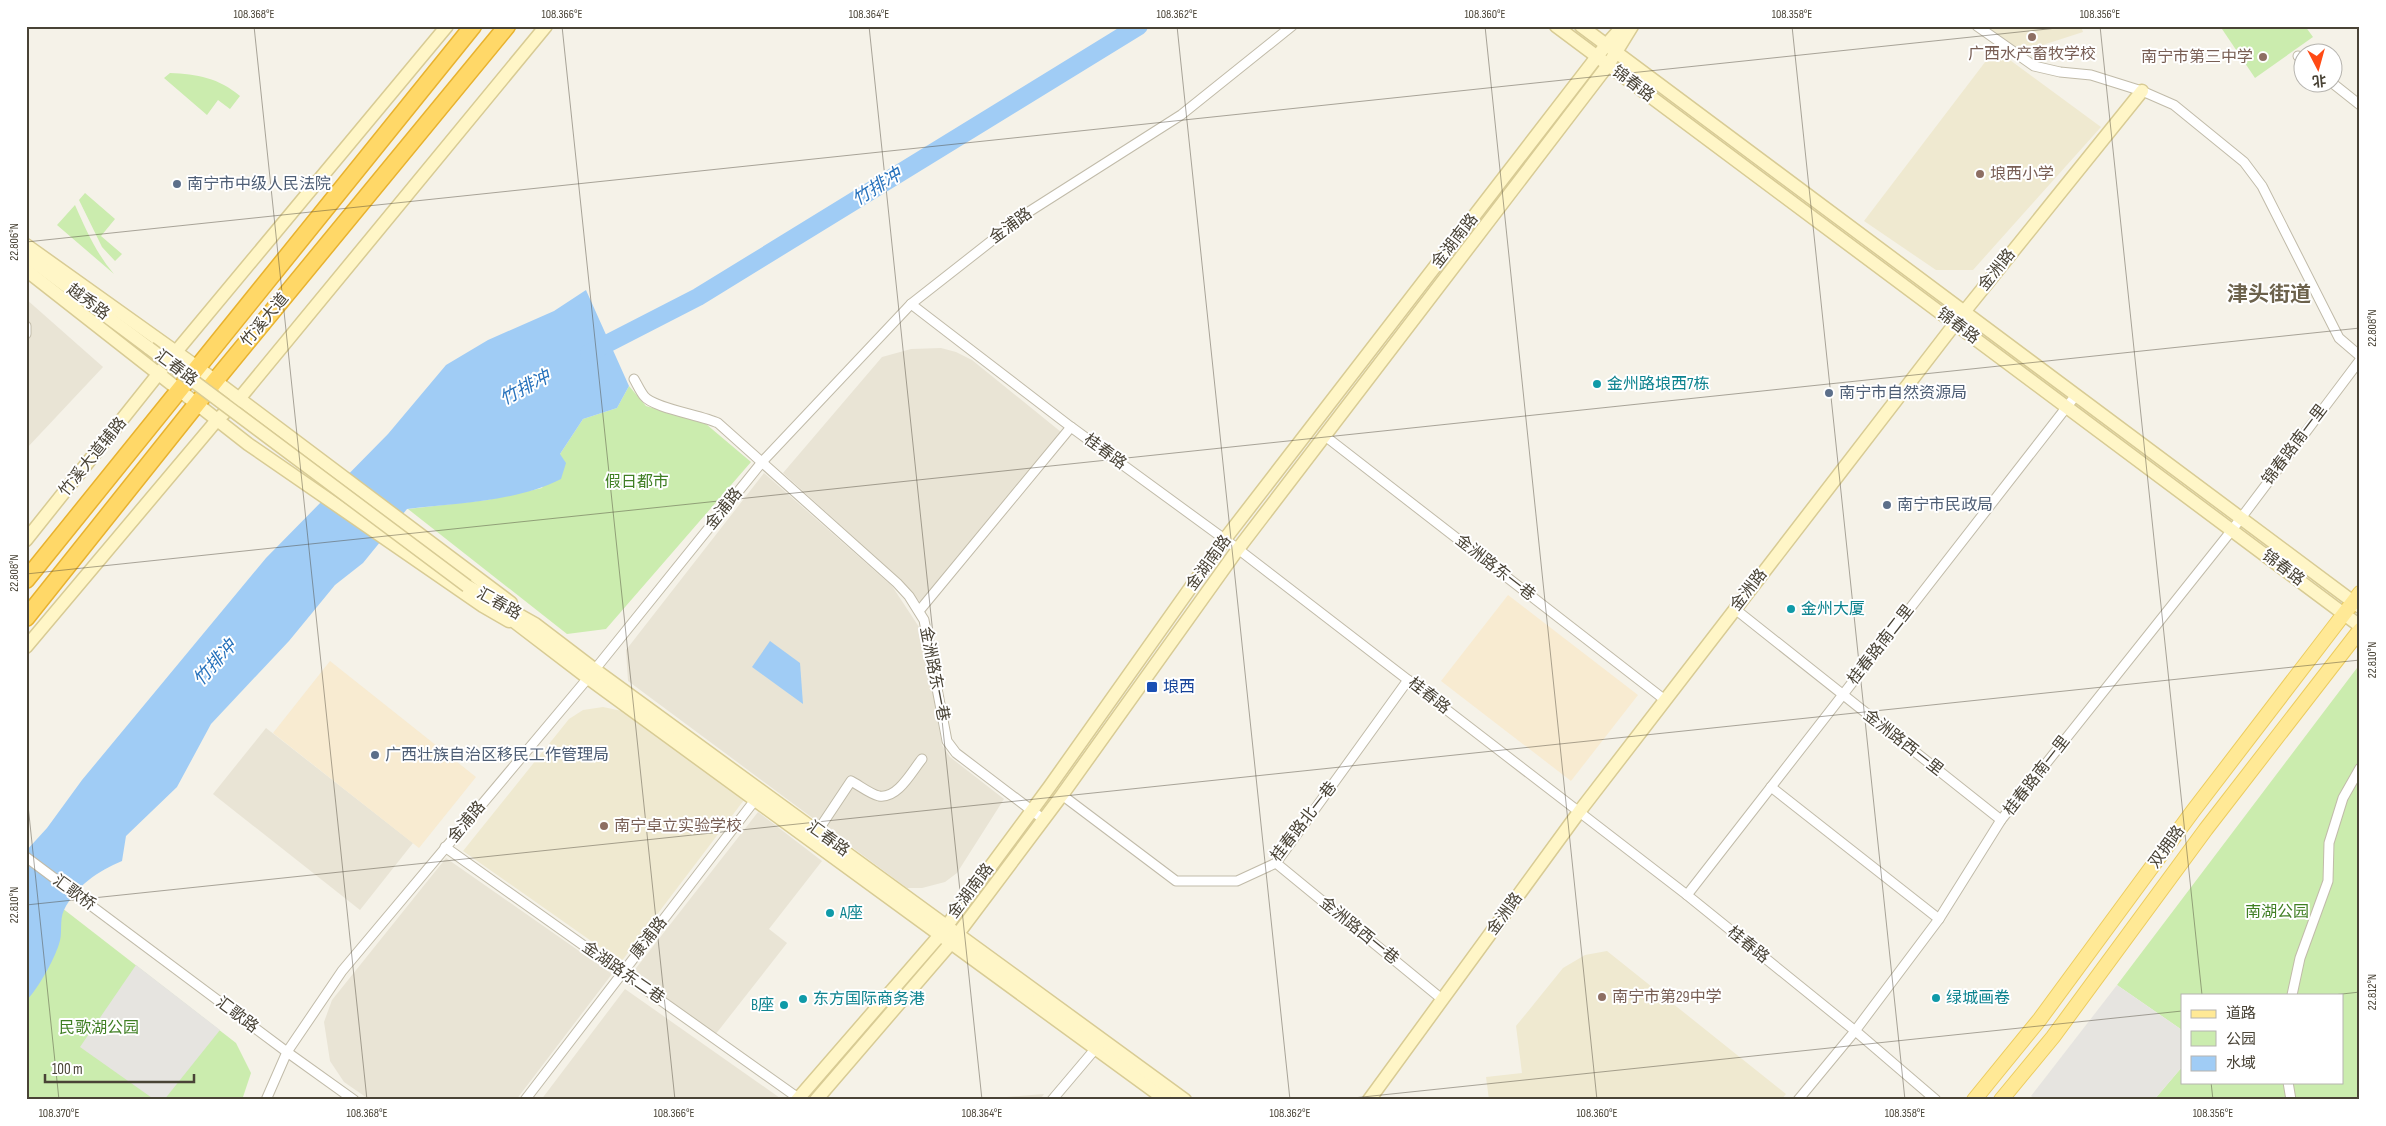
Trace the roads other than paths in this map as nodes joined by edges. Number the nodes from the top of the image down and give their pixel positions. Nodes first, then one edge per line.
1 (447, 26) edge
2 (473, 26) edge
3 (507, 26) edge
4 (546, 26) edge
5 (1292, 26) edge
6 (1556, 26) edge
7 (1581, 26) edge
8 (1623, 26) edge
9 (1632, 26) edge
10 (1977, 26) edge
11 (1606, 45) junction
12 (1617, 53) junction
13 (1597, 56) junction
14 (1608, 65) junction
15 (2142, 91) junction
16 (2344, 92) edge
17 (2360, 105) edge
18 (26, 245) edge
19 (26, 256) edge
20 (26, 270) edge
21 (911, 304) junction
22 (1964, 312) junction
23 (1955, 324) junction
24 (26, 326) edge
25 (26, 334) edge
26 (149, 348) joint
27 (176, 353) junction
28 (2360, 356) edge
29 (2360, 360) edge
30 (197, 367) junction
31 (159, 374) junction
32 (634, 379) dead end
33 (215, 381) junction
34 (180, 392) junction
35 (2076, 395) junction
36 (239, 399) junction
37 (197, 403) junction
38 (2067, 407) junction
39 (217, 420) junction
40 (1071, 427) junction
41 (1325, 436) junction
42 (762, 462) junction
43 (2240, 518) junction
44 (2232, 530) junction
45 (26, 540) edge
46 (1225, 540) junction
47 (1238, 549) junction
48 (26, 580) edge
49 (2357, 601) edge
50 (1735, 609) junction
51 (919, 611) junction
52 (2343, 613) junction
53 (26, 618) edge
54 (2360, 626) edge
55 (532, 628) junction
56 (2360, 630) edge
57 (26, 647) edge
58 (591, 674) junction
59 (1408, 680) junction
60 (1843, 695) junction
61 (1665, 700) junction
62 (922, 758) dead end
63 (2360, 768) edge
64 (1771, 787) junction
65 (1062, 795) junction
66 (755, 800) junction
67 (1032, 810) junction
68 (1579, 812) junction
69 (1043, 819) junction
70 (2001, 820) junction
71 (817, 832) junction
72 (445, 847) junction
73 (26, 858) edge
74 (1276, 863) junction
75 (1687, 895) junction
76 (1939, 919) junction
77 (122, 928) joint
78 (943, 930) junction
79 (955, 939) junction
80 (622, 972) junction
81 (2292, 994) edge
82 (1443, 1000) junction
83 (1855, 1031) junction
84 (1096, 1048) junction
85 (287, 1052) junction
86 (2288, 1084) edge
87 (799, 1099) edge
88 (266, 1100) edge
89 (354, 1100) edge
90 (525, 1100) edge
91 (816, 1100) edge
92 (1052, 1100) edge
93 (1166, 1100) edge
94 (1185, 1100) edge
95 (1369, 1100) edge
96 (1798, 1100) edge
97 (1936, 1100) edge
98 (1974, 1100) edge
99 (2001, 1100) edge
100 (2291, 1100) edge

1 - 27 main road, 竹溪大道辅路
2 - 30 highway, 竹溪大道
3 - 33 highway, 竹溪大道
4 - 36 main road
5 - 21 street, 金浦路
6 - 13 main road, 锦春路
7 - 11 main road, 锦春路
8 - 11 main road, 金湖南路
9 - 12 main road, 金湖南路
10 - 15 street
11 - 12 main road, 锦春路
11 - 13 main road, 金湖南路
12 - 14 main road, 金湖南路
12 - 22 main road, 锦春路
13 - 14 main road, 锦春路
13 - 46 main road, 金湖南路
14 - 23 main road, 锦春路
14 - 41 main road, 金湖南路
15 - 22 main road, 金洲路
15 - 28 street
16 - 17 street
18 - 27 main road
19 - 26 main road, 越秀路
20 - 31 main road
21 - 40 street, 桂春路
21 - 42 street, 金浦路
22 - 23 main road, 金洲路
22 - 35 main road, 锦春路
23 - 38 main road, 锦春路
23 - 50 main road, 金洲路
24 - 25 street
26 - 55 main road, 汇春路, bridge
27 - 30 main road
27 - 31 main road, 竹溪大道辅路
29 - 43 street, 锦春路南一里
30 - 33 main road
30 - 34 highway, 竹溪大道
31 - 34 main road
31 - 45 main road, 竹溪大道辅路
32 - 42 street, 金洲路东一巷
33 - 36 main road
33 - 37 highway, 竹溪大道
34 - 37 main road
34 - 48 highway, 竹溪大道
35 - 38 street, 桂春路南二里
35 - 43 main road, 锦春路
36 - 39 main road
36 - 55 main road
37 - 39 main road
37 - 53 highway, 竹溪大道
38 - 44 main road, 锦春路
38 - 60 street, 桂春路南二里
39 - 55 main road
39 - 57 main road
40 - 46 street, 桂春路
40 - 51 street
41 - 47 main road, 金湖南路
41 - 61 street, 金洲路东一巷
42 - 51 street, 金洲路东一巷
42 - 58 street, 金浦路
43 - 44 street, 锦春路南一里
43 - 49 main road, 锦春路
44 - 52 main road, 锦春路
44 - 70 street, 桂春路南一里
46 - 47 street, 桂春路
46 - 67 main road, 金湖南路
47 - 59 street, 桂春路
47 - 65 main road, 金湖南路
49 - 52 main road, 双拥路
50 - 60 street, 金洲路西一里
50 - 61 main road, 金洲路
51 - 67 street, 金洲路东一巷
52 - 54 main road, 锦春路
52 - 98 main road, 双拥路
55 - 58 main road, 汇春路
56 - 99 main road, 双拥路
58 - 66 main road, 汇春路
58 - 71 main road, 汇春路
58 - 72 street, 金浦路
59 - 68 street, 桂春路
59 - 74 street, 桂春路北一巷
60 - 64 street, 桂春路南二里
60 - 70 street, 金洲路西一里
61 - 68 main road, 金洲路
62 - 71 street
63 - 81 street
64 - 75 street, 桂春路南二里
64 - 76 street
65 - 69 main road, 金湖南路
65 - 74 street, 桂春路北一巷
66 - 78 main road, 汇春路
66 - 80 street, 康浦路
67 - 69 street, 金洲路东一巷
67 - 78 main road, 金湖南路
68 - 75 street, 桂春路
68 - 82 main road, 金洲路
69 - 79 main road, 金湖南路
70 - 76 street, 桂春路南一里
71 - 78 main road, 汇春路
72 - 80 street, 金湖路东二巷
72 - 85 street, 金浦路
73 - 77 street, 汇歌桥
74 - 82 street, 金洲路西一巷
75 - 83 street, 桂春路
76 - 83 street, 桂春路南一里
77 - 85 street, 汇歌路
78 - 79 main road, 汇春路
78 - 87 main road, 金湖南路
79 - 84 main road, 汇春路
79 - 91 main road, 金湖南路
79 - 94 main road, 汇春路
80 - 87 street, 金湖路东二巷
80 - 90 street, 康浦路
82 - 95 main road, 金洲路
83 - 96 street
83 - 97 street, 桂春路
84 - 92 street
84 - 93 main road, 汇春路
85 - 88 street, 金浦路
85 - 89 street, 汇歌路
86 - 100 street

